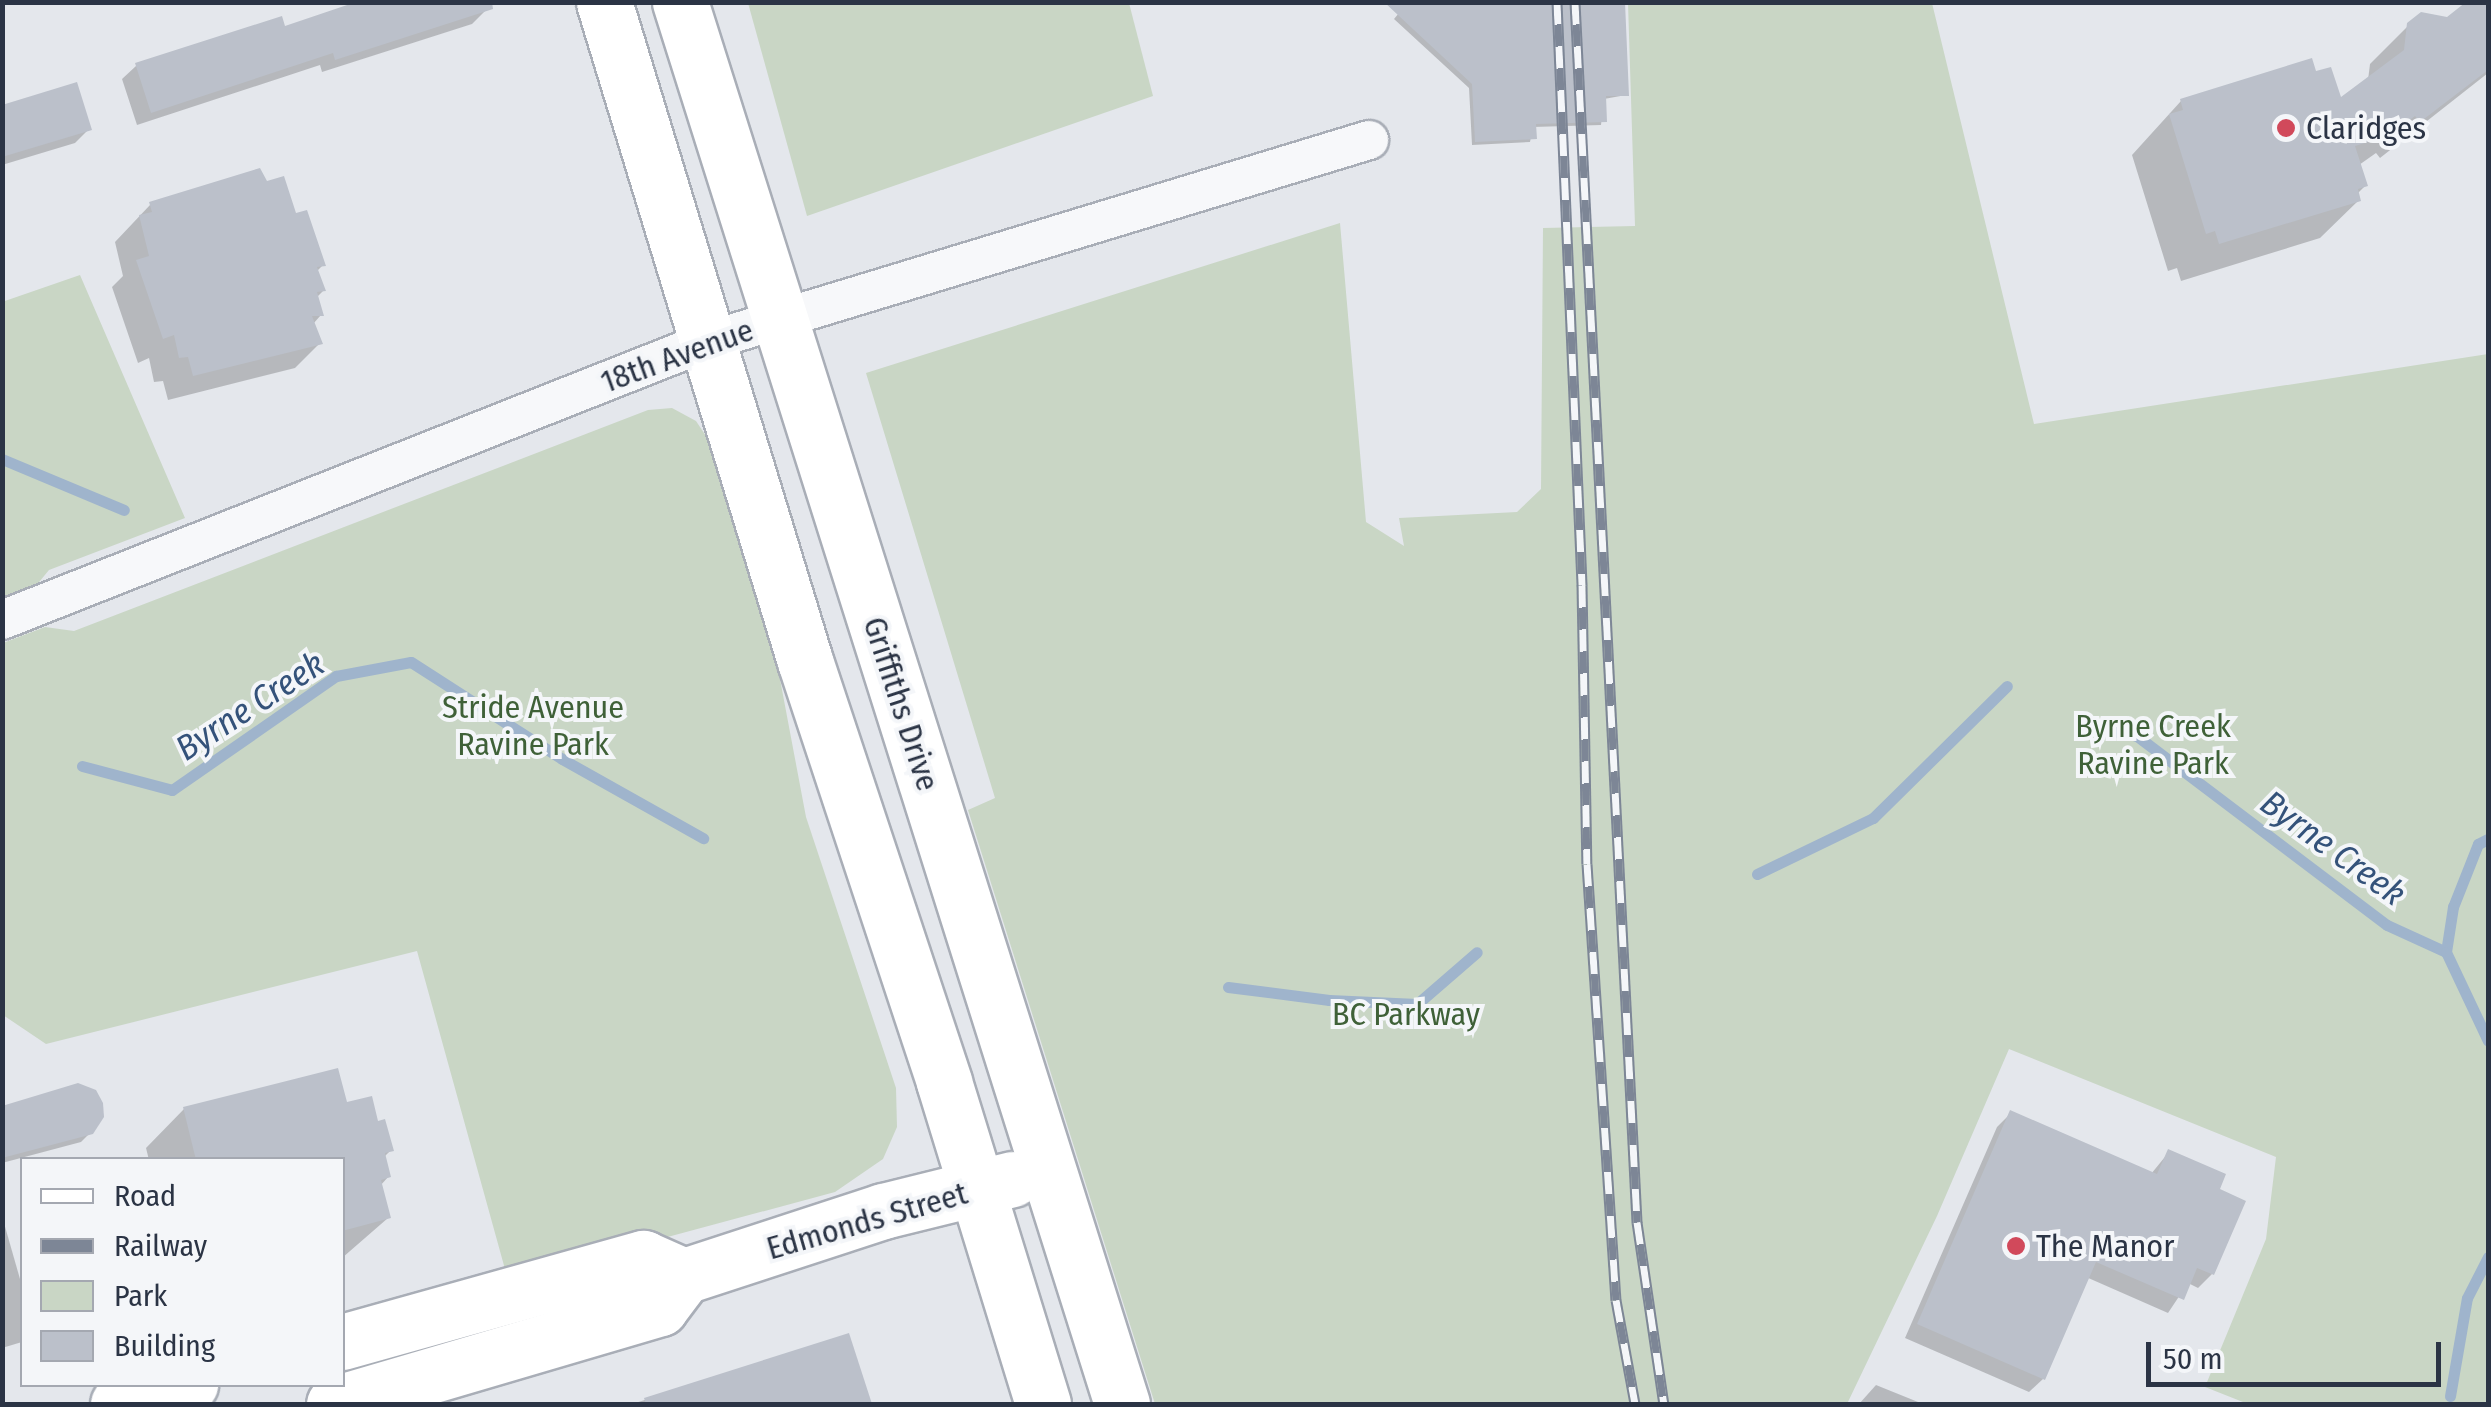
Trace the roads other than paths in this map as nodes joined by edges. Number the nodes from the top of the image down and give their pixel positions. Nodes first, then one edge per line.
1 (604, 2) edge
2 (680, 2) edge
3 (1368, 140) dead end
4 (777, 320) junction
5 (708, 341) junction
6 (2, 620) edge
7 (1051, 1168) junction
8 (978, 1189) junction
9 (684, 1276) junction
10 (345, 1341) edge
11 (179, 1387) edge
12 (118, 1404) edge
13 (334, 1404) edge
14 (1044, 1404) edge
15 (1122, 1404) edge

1 - 5 main road
2 - 4 main road, Griffiths Drive
3 - 4 street, 18th Avenue
4 - 5 street, 18th Avenue
4 - 7 main road, Griffiths Drive
5 - 6 street, 18th Avenue
5 - 8 main road
7 - 8 main road, Edmonds Street
7 - 15 main road, Griffiths Drive
8 - 9 main road, Edmonds Street
8 - 14 main road
9 - 10 main road
9 - 13 main road, Edmonds Street
11 - 12 main road

